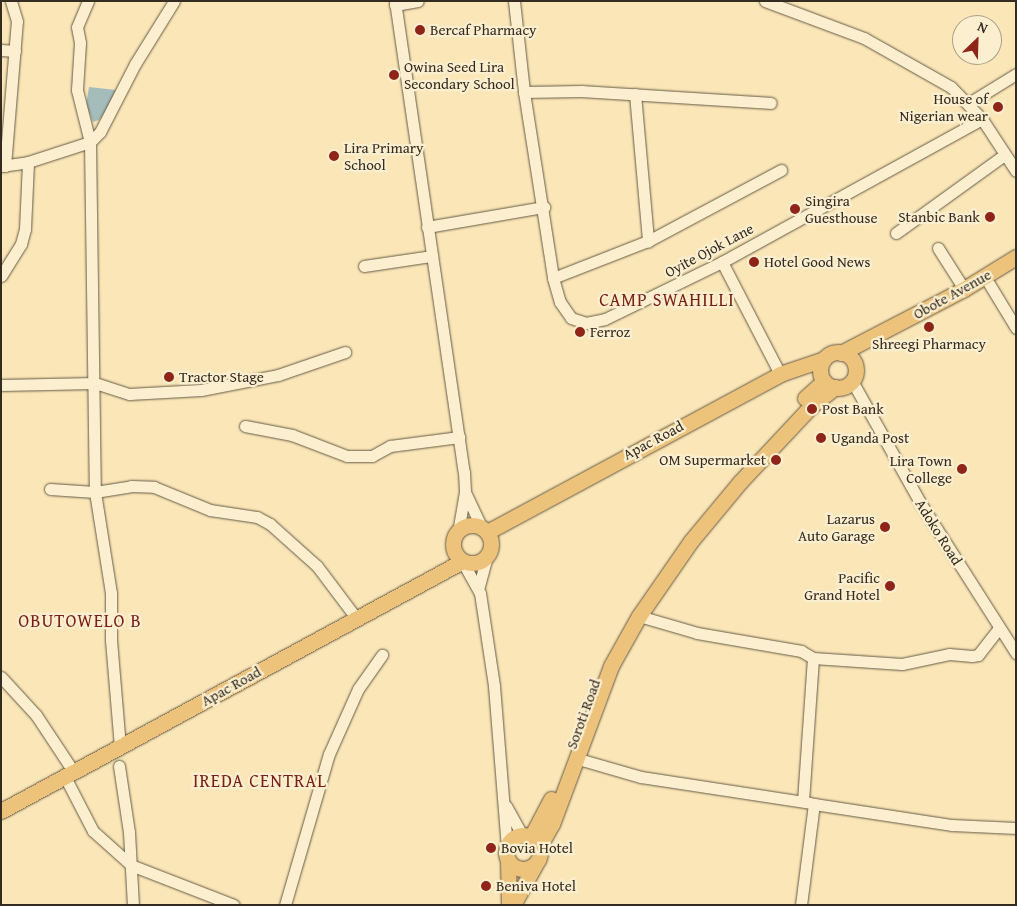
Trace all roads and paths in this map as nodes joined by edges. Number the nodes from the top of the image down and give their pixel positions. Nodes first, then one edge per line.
1 (11, 1) edge
2 (88, 1) edge
3 (174, 1) edge
4 (418, 1) edge
5 (514, 1) edge
6 (765, 1) edge
7 (395, 3) edge
8 (1, 50) edge
9 (15, 51) junction
10 (1016, 74) edge
11 (524, 92) junction
12 (635, 94) junction
13 (772, 103) dead end
14 (970, 103) junction
15 (982, 119) junction
16 (90, 142) junction
17 (1004, 155) junction
18 (28, 162) junction
19 (3, 166) edge
20 (781, 170) dead end
21 (1016, 171) edge
22 (544, 207) junction
23 (427, 226) junction
24 (896, 233) dead end
25 (648, 241) junction
26 (938, 248) dead end
27 (432, 256) junction
28 (1016, 258) edge
29 (722, 262) junction
30 (364, 266) dead end
31 (1, 276) edge
32 (985, 277) junction
33 (553, 278) junction
34 (964, 290) junction
35 (1016, 328) edge
36 (345, 352) dead end
37 (846, 356) junction
38 (824, 359) junction
39 (780, 374) junction
40 (852, 381) junction
41 (95, 383) junction
42 (830, 384) junction
43 (1, 385) edge
44 (245, 426) dead end
45 (459, 437) junction
46 (50, 489) dead end
47 (96, 492) junction
48 (465, 492) junction
49 (484, 529) junction
50 (458, 532) junction
51 (487, 557) junction
52 (461, 561) junction
53 (479, 586) junction
54 (635, 613) junction
55 (357, 619) junction
56 (999, 628) junction
57 (1016, 653) edge
58 (382, 656) dead end
59 (813, 658) junction
60 (1, 677) edge
61 (120, 747) junction
62 (575, 758) junction
63 (119, 766) dead end
64 (69, 773) junction
65 (808, 802) junction
66 (505, 804) junction
67 (1, 811) edge
68 (547, 822) junction
69 (1016, 828) edge
70 (531, 840) junction
71 (507, 853) junction
72 (131, 865) junction
73 (535, 865) junction
74 (133, 905) edge
75 (234, 905) edge
76 (285, 905) edge
77 (509, 905) edge
78 (513, 905) edge
79 (801, 905) edge

1 - 9 street
2 - 16 street
3 - 16 street
4 - 7 street
5 - 11 street, Oyite Ojok Lane
6 - 14 street
7 - 23 street
8 - 9 street
9 - 19 street
10 - 14 street
11 - 12 street
11 - 22 street, Oyite Ojok Lane
12 - 13 street
12 - 25 street
14 - 15 street
15 - 17 street
15 - 29 street, Oyite Ojok Lane
16 - 18 street
16 - 41 street
17 - 21 street
17 - 24 street
18 - 19 street
18 - 31 street
20 - 25 street
22 - 23 street
22 - 33 street, Oyite Ojok Lane
23 - 27 street
25 - 33 street
26 - 34 street
27 - 30 street
27 - 45 street
28 - 32 main road, Obote Avenue
29 - 33 street, Oyite Ojok Lane
29 - 39 street
32 - 34 main road, Obote Avenue
32 - 35 street
34 - 37 main road, Obote Avenue
36 - 41 street
37 - 38 main road
37 - 40 main road
38 - 39 main road, Apac Road
38 - 42 main road
39 - 49 main road, Apac Road
40 - 42 main road
40 - 56 street, Adoko Road
41 - 43 street
41 - 47 street
42 - 54 main road
44 - 45 street
45 - 48 street
46 - 47 street
47 - 55 street
47 - 61 street
48 - 49 street
48 - 50 street
49 - 50 main road
49 - 51 main road
50 - 52 main road
51 - 52 main road
51 - 53 street
52 - 53 street
52 - 55 main road, Apac Road
53 - 66 street
54 - 59 street
54 - 62 main road, Soroti Road
54 - 68 main road, Soroti Road
55 - 61 main road, Apac Road
56 - 57 street, Adoko Road
56 - 59 street
58 - 76 street
59 - 65 street
60 - 64 street
61 - 64 main road, Apac Road
62 - 65 street
62 - 68 main road, Soroti Road
63 - 72 street
64 - 67 main road, Apac Road
64 - 72 street
65 - 69 street
65 - 79 street
66 - 70 street
66 - 71 street
68 - 70 main road
70 - 71 main road
70 - 73 main road
71 - 73 main road
71 - 77 main road
72 - 74 street
72 - 75 street
73 - 78 main road

